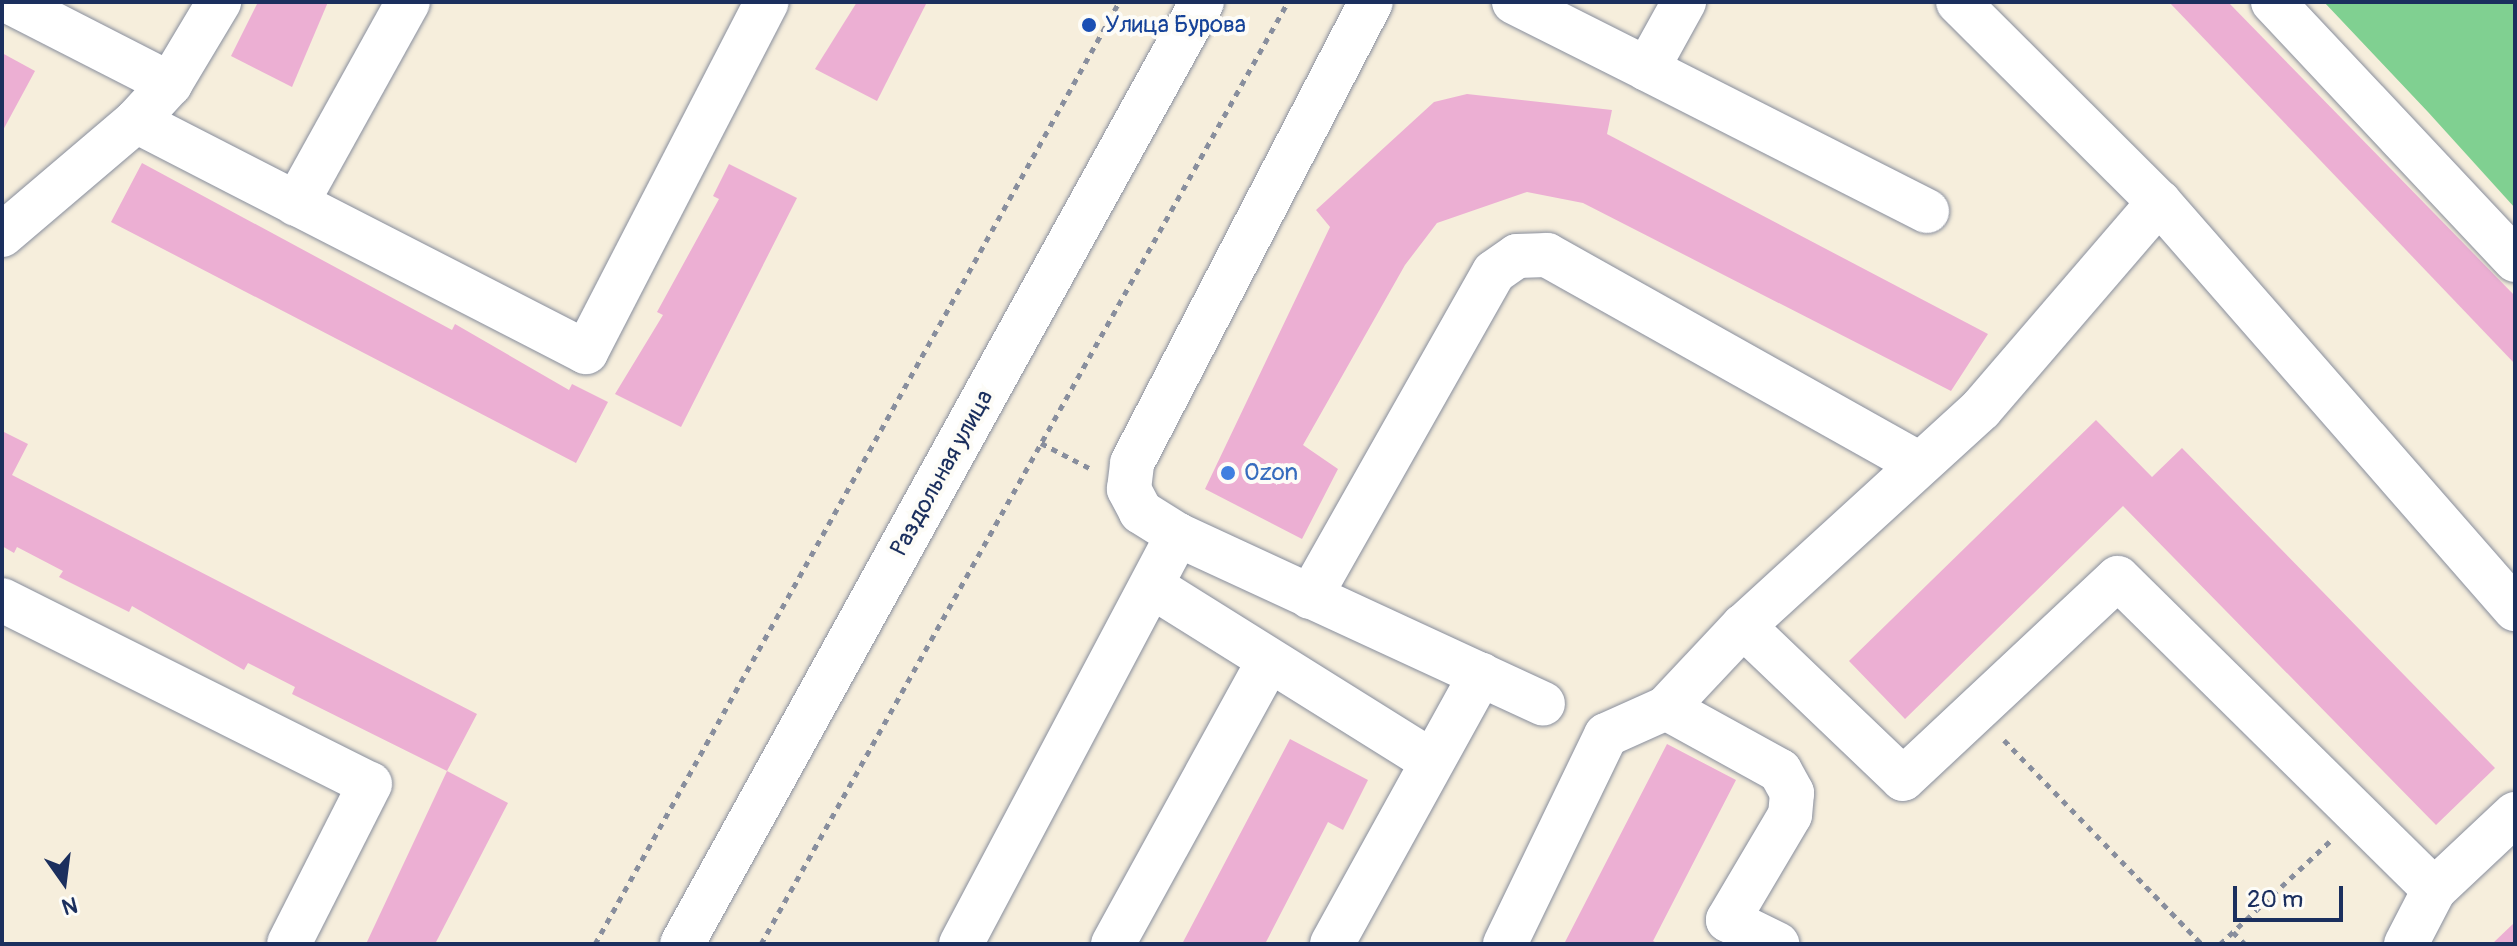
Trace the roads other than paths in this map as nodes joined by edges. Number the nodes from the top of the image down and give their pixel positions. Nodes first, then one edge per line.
1 (10, 2) edge
2 (219, 2) edge
3 (408, 2) edge
4 (767, 2) edge
5 (1202, 2) edge
6 (1371, 2) edge
7 (1514, 2) edge
8 (2273, 2) edge
9 (1678, 4) edge
10 (1985, 10) edge
11 (1647, 69) junction
12 (170, 84) junction
13 (136, 121) junction
14 (2159, 202) junction
15 (296, 204) junction
16 (1927, 211) dead end
17 (2, 235) edge
18 (2515, 260) edge
19 (1916, 462) junction
20 (1178, 535) junction
21 (1153, 587) junction
22 (1310, 597) junction
23 (2, 600) edge
24 (2515, 609) edge
25 (1743, 626) junction
26 (1268, 662) junction
27 (1481, 674) junction
28 (1543, 704) dead end
29 (1666, 708) junction
30 (1431, 761) junction
31 (2515, 814) edge
32 (2434, 890) junction
33 (289, 944) edge
34 (682, 944) edge
35 (961, 944) edge
36 (1113, 944) edge
37 (1332, 944) edge
38 (1505, 944) edge
39 (1777, 944) edge
40 (2406, 944) edge

1 - 12 main road
2 - 12 main road
3 - 15 main road
4 - 15 main road
5 - 34 main road, Раздольная улица
6 - 20 main road
7 - 11 main road
8 - 18 main road
9 - 11 main road
10 - 14 main road
11 - 16 main road
12 - 13 main road
13 - 15 main road
13 - 17 main road
14 - 19 main road
14 - 24 main road
19 - 22 main road
19 - 25 main road
20 - 21 main road
20 - 22 main road
21 - 26 main road
21 - 35 main road
22 - 27 main road
23 - 33 main road
25 - 29 main road
25 - 32 main road
26 - 30 main road
26 - 36 main road
27 - 28 main road
27 - 30 main road
29 - 38 main road
29 - 39 main road
30 - 37 main road
31 - 32 main road
32 - 40 main road

